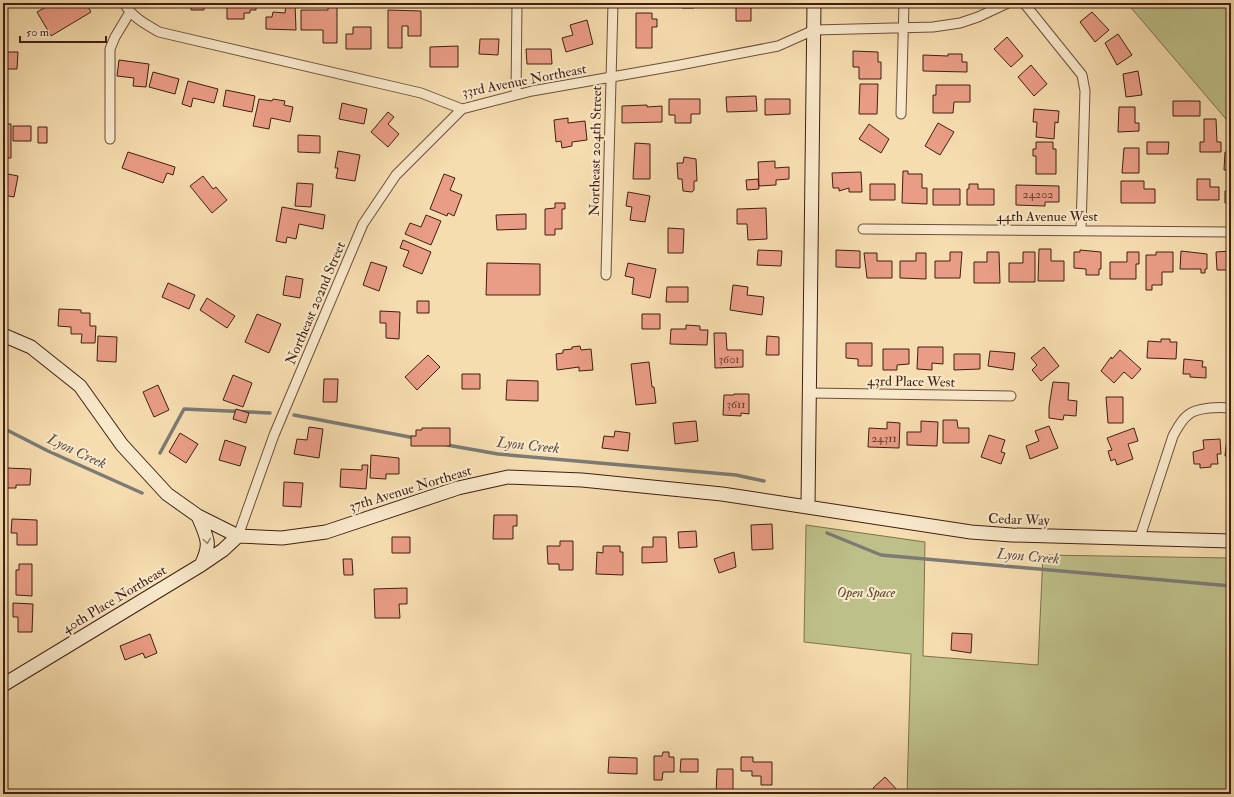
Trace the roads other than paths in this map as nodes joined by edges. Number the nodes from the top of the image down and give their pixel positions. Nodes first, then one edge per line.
1 (124, 3) edge
2 (517, 3) edge
3 (613, 3) edge
4 (814, 3) edge
5 (904, 3) edge
6 (1008, 3) edge
7 (1024, 3) edge
8 (130, 12) junction
9 (903, 27) junction
10 (814, 30) junction
11 (611, 78) junction
12 (516, 95) junction
13 (462, 109) junction
14 (901, 114) dead end
15 (110, 139) dead end
16 (863, 228) dead end
17 (1081, 229) junction
18 (1231, 232) edge
19 (606, 275) dead end
20 (3, 335) edge
21 (810, 393) junction
22 (1011, 396) dead end
23 (1231, 408) edge
24 (808, 506) junction
25 (198, 516) junction
26 (238, 536) junction
27 (1140, 537) junction
28 (1231, 541) edge
29 (201, 565) junction
30 (3, 685) edge

1 - 8 street, 33rd Avenue Northeast
2 - 12 street
3 - 11 street, Northeast 204th Street
4 - 10 street
5 - 9 street
6 - 9 street
7 - 17 street
8 - 13 street, 33rd Avenue Northeast
8 - 15 street
9 - 10 street
9 - 14 street
10 - 11 street, 33rd Avenue Northeast
10 - 21 street
11 - 12 street, 33rd Avenue Northeast
11 - 19 street, Northeast 204th Street
12 - 13 street, 33rd Avenue Northeast
13 - 26 street, Northeast 202nd Street
16 - 17 street, 44th Avenue West
17 - 18 street, 44th Avenue West
20 - 25 street
21 - 22 street, 43rd Place West
21 - 24 street
23 - 27 street
24 - 26 street, 37th Avenue Northeast
24 - 27 street, Cedar Way
25 - 26 street
25 -> 29 street
26 - 29 street, 40th Place Northeast
27 - 28 street, Cedar Way
29 - 30 street, 40th Place Northeast

